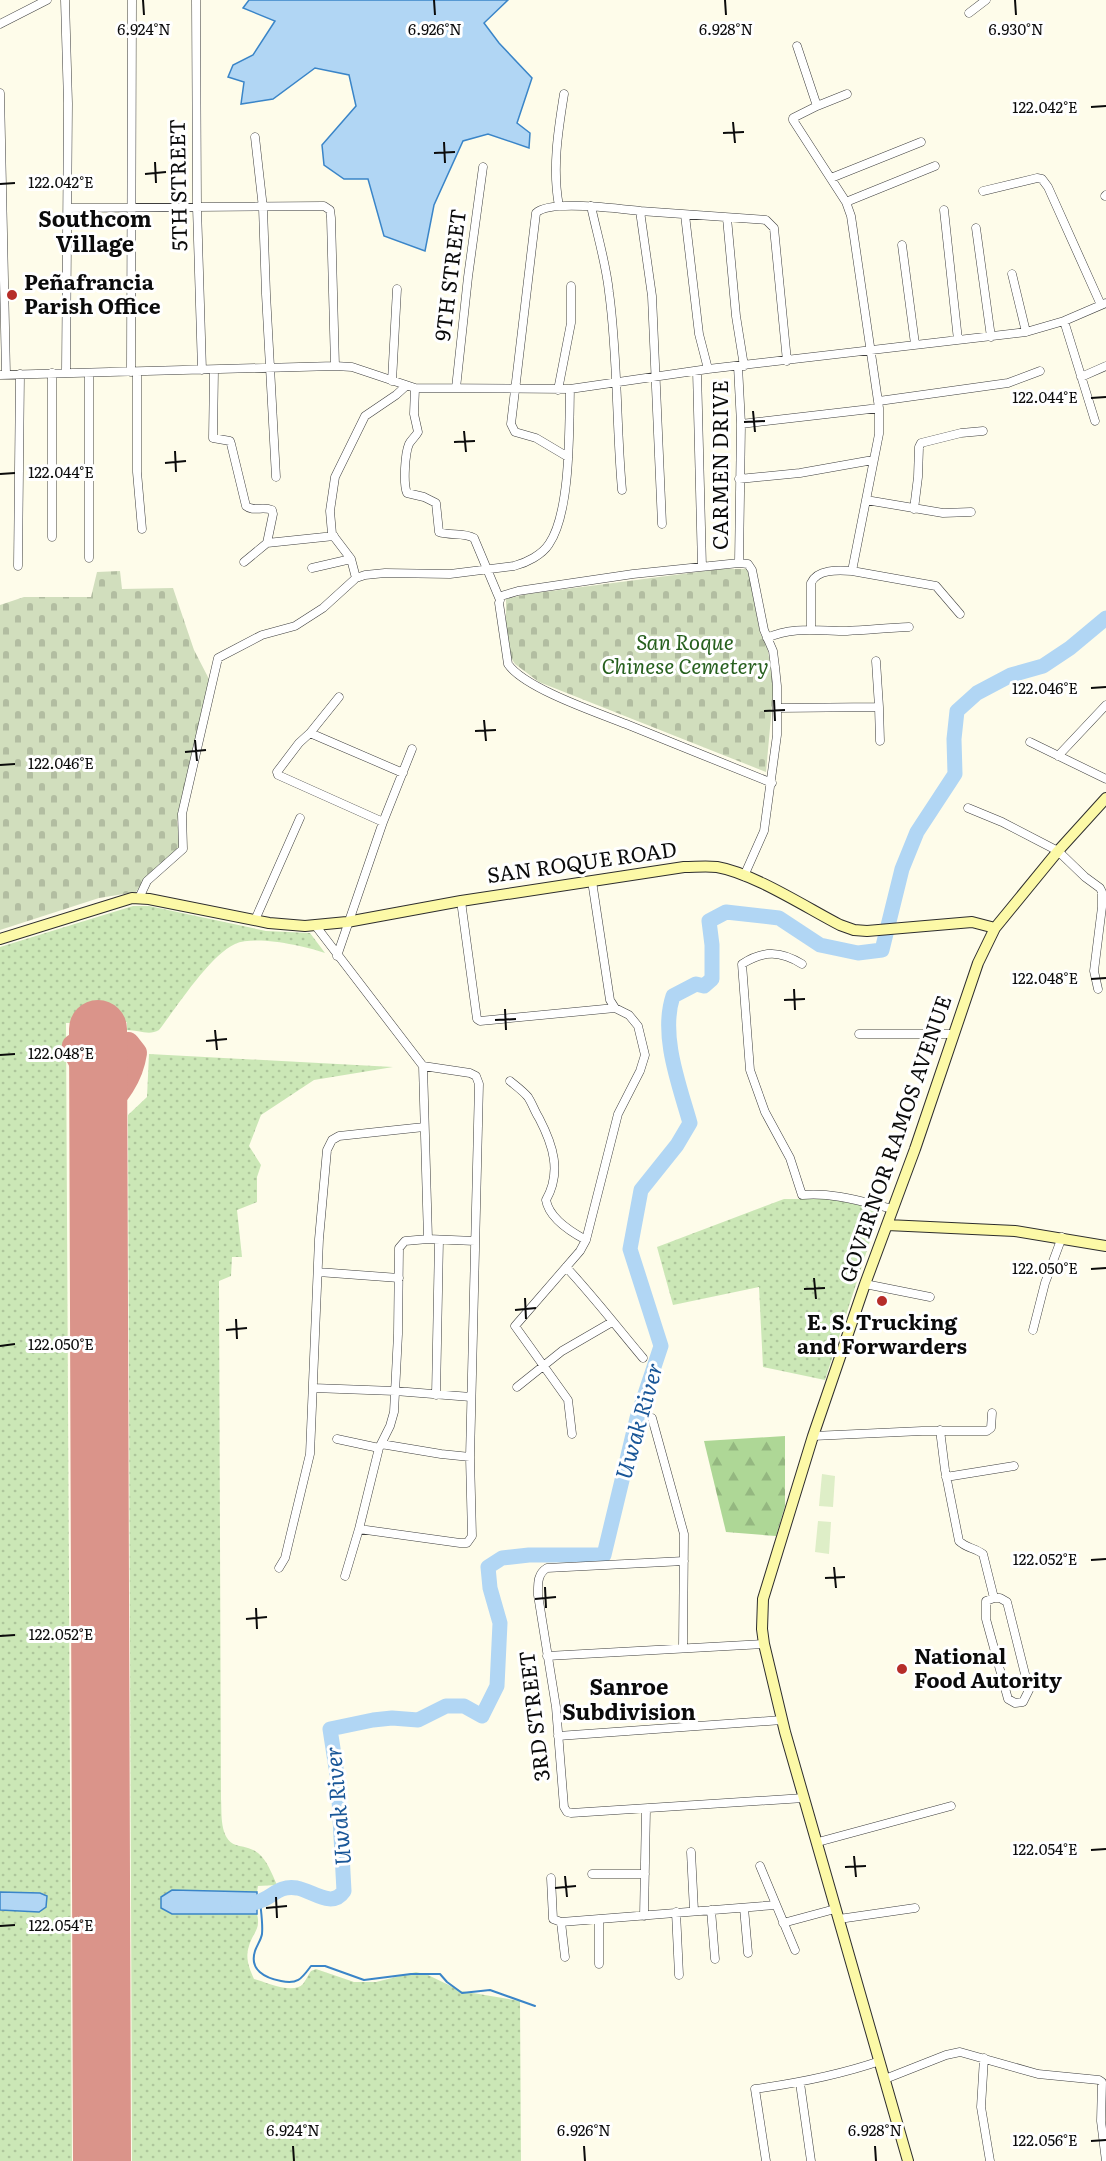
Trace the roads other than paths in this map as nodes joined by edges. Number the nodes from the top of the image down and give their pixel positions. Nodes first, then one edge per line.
1 (47, 0) edge
2 (64, 0) edge
3 (132, 0) edge
4 (196, 0) edge
5 (986, 0) edge
6 (969, 13) dead end
7 (0, 24) edge
8 (797, 46) dead end
9 (0, 93) edge
10 (564, 94) dead end
11 (847, 94) dead end
12 (817, 106) junction
13 (255, 138) dead end
14 (921, 142) dead end
15 (935, 166) dead end
16 (483, 167) dead end
17 (831, 178) junction
18 (983, 191) dead end
19 (846, 202) junction
20 (559, 206) junction
21 (591, 206) junction
22 (196, 207) junction
23 (2, 208) edge
24 (68, 208) junction
25 (133, 208) junction
26 (263, 208) junction
27 (944, 210) dead end
28 (640, 211) junction
29 (685, 214) junction
30 (727, 218) junction
31 (976, 228) dead end
32 (902, 245) dead end
33 (1012, 274) dead end
34 (571, 286) dead end
35 (397, 289) dead end
36 (1103, 304) edge
37 (1064, 321) junction
38 (1026, 332) junction
39 (991, 337) junction
40 (958, 340) junction
41 (915, 344) junction
42 (871, 350) junction
43 (787, 361) junction
44 (335, 366) junction
45 (741, 366) junction
46 (1106, 366) edge
47 (270, 368) junction
48 (708, 369) junction
49 (202, 370) junction
50 (214, 370) junction
51 (697, 371) junction
52 (1040, 371) dead end
53 (134, 372) junction
54 (52, 373) junction
55 (66, 373) junction
56 (89, 373) junction
57 (3, 374) edge
58 (20, 374) junction
59 (655, 377) junction
60 (1081, 377) junction
61 (392, 381) junction
62 (616, 383) junction
63 (410, 387) junction
64 (456, 388) junction
65 (515, 389) junction
66 (570, 389) junction
67 (558, 390) junction
68 (879, 404) junction
69 (1095, 421) dead end
70 (741, 424) junction
71 (982, 431) dead end
72 (568, 457) junction
73 (873, 460) junction
74 (276, 477) dead end
75 (739, 479) junction
76 (622, 490) dead end
77 (866, 500) junction
78 (914, 509) junction
79 (971, 512) dead end
80 (662, 524) dead end
81 (142, 529) dead end
82 (334, 536) junction
83 (52, 537) dead end
84 (267, 543) junction
85 (89, 558) dead end
86 (351, 560) junction
87 (244, 562) dead end
88 (739, 563) junction
89 (18, 566) dead end
90 (702, 567) junction
91 (312, 568) dead end
92 (487, 569) junction
93 (852, 571) junction
94 (356, 578) junction
95 (500, 600) junction
96 (960, 614) dead end
97 (909, 627) dead end
98 (811, 630) junction
99 (767, 638) junction
100 (876, 661) dead end
101 (339, 697) dead end
102 (1106, 705) edge
103 (879, 707) junction
104 (777, 708) junction
105 (310, 733) junction
106 (880, 741) dead end
107 (1030, 742) dead end
108 (412, 749) dead end
109 (1058, 756) junction
110 (403, 773) junction
111 (1106, 779) edge
112 (772, 783) junction
113 (1105, 801) edge
114 (968, 808) dead end
115 (300, 818) dead end
116 (383, 822) junction
117 (1058, 851) junction
118 (744, 876) junction
119 (592, 881) junction
120 (139, 898) junction
121 (461, 902) junction
122 (1103, 920) edge
123 (255, 921) junction
124 (347, 922) junction
125 (315, 926) junction
126 (995, 928) junction
127 (0, 939) edge
128 (337, 956) junction
129 (802, 964) dead end
130 (1098, 989) dead end
131 (615, 1008) junction
132 (859, 1034) dead end
133 (954, 1034) junction
134 (423, 1066) junction
135 (510, 1081) dead end
136 (424, 1126) junction
137 (893, 1209) junction
138 (887, 1225) junction
139 (1062, 1237) junction
140 (428, 1239) junction
141 (439, 1240) junction
142 (586, 1240) junction
143 (475, 1241) junction
144 (1106, 1246) edge
145 (567, 1267) junction
146 (318, 1272) junction
147 (399, 1278) junction
148 (865, 1284) junction
149 (930, 1297) dead end
150 (612, 1322) junction
151 (1033, 1330) dead end
152 (643, 1358) dead end
153 (545, 1366) junction
154 (517, 1387) dead end
155 (313, 1388) junction
156 (395, 1391) junction
157 (436, 1395) junction
158 (471, 1397) junction
159 (992, 1413) dead end
160 (652, 1418) dead end
161 (940, 1430) junction
162 (572, 1434) dead end
163 (813, 1436) junction
164 (338, 1439) dead end
165 (380, 1446) junction
166 (470, 1457) junction
167 (1014, 1467) dead end
168 (946, 1478) junction
169 (359, 1529) junction
170 (684, 1561) junction
171 (279, 1568) dead end
172 (345, 1576) dead end
173 (994, 1598) junction
174 (764, 1644) junction
175 (684, 1647) junction
176 (547, 1656) junction
177 (782, 1720) junction
178 (558, 1736) junction
179 (804, 1798) junction
180 (951, 1806) dead end
181 (646, 1809) junction
182 (818, 1842) junction
183 (691, 1852) dead end
184 (760, 1866) dead end
185 (592, 1874) dead end
186 (645, 1874) junction
187 (551, 1878) dead end
188 (776, 1905) junction
189 (744, 1908) junction
190 (915, 1908) dead end
191 (711, 1910) junction
192 (694, 1911) junction
193 (676, 1912) junction
194 (837, 1914) junction
195 (644, 1916) junction
196 (599, 1920) junction
197 (561, 1922) junction
198 (783, 1923) junction
199 (795, 1950) dead end
200 (748, 1953) dead end
201 (565, 1957) dead end
202 (715, 1959) dead end
203 (599, 1964) dead end
204 (679, 1975) dead end
205 (984, 2058) junction
206 (880, 2061) junction
207 (885, 2079) junction
208 (800, 2083) junction
209 (766, 2161) edge
210 (812, 2161) edge
211 (908, 2161) edge
212 (990, 2161) edge
213 (1106, 2161) edge

1 - 7 street
2 - 24 street
3 - 25 street
4 - 22 street, 5TH STREET
5 - 6 street
8 - 12 street
9 - 23 street
10 - 20 street
11 - 12 street
12 - 17 street
13 - 26 street
14 - 17 street
15 - 19 street
16 - 64 street, 9TH STREET
17 - 19 street
18 - 36 street
19 - 42 street
20 - 21 street
20 - 65 street
21 - 28 street
21 - 62 street
22 - 25 street
22 - 26 street
22 - 49 street, 5TH STREET
23 - 57 street
24 - 25 street
24 - 55 street
25 - 53 street
26 - 44 street
26 - 47 street
27 - 40 street
28 - 29 street
28 - 59 street
29 - 30 street
29 - 48 street
30 - 43 street
30 - 45 street, CARMEN DRIVE
31 - 39 street
32 - 41 street
33 - 38 street
34 - 67 street
35 - 61 street
36 - 37 street
37 - 38 street
37 - 60 street
38 - 39 street
39 - 40 street
40 - 41 street
41 - 42 street
42 - 43 street
42 - 68 street
43 - 45 street
44 - 47 street
44 - 61 street
45 - 48 street
45 - 70 street, CARMEN DRIVE
46 - 60 street
47 - 50 street
47 - 74 street
48 - 51 street
49 - 50 street
49 - 53 street
50 - 84 street
51 - 59 street
51 - 90 street
52 - 68 street
53 - 56 street
53 - 81 street
54 - 55 street
54 - 58 street
54 - 83 street
55 - 56 street
56 - 85 street
57 - 58 street
58 - 89 street
59 - 62 street
59 - 80 street
60 - 69 street
61 - 63 street
62 - 66 street
62 - 76 street
63 - 64 street
63 - 82 street
63 - 92 street
64 - 65 street
65 - 67 street
65 - 72 street
66 - 67 street
66 - 72 street
68 - 70 street
68 - 73 street
70 - 75 street, CARMEN DRIVE
71 - 78 street
72 - 92 street
73 - 75 street
73 - 77 street
75 - 88 street, CARMEN DRIVE
77 - 78 street
77 - 93 street
78 - 79 street
82 - 84 street
82 - 86 street
84 - 87 street
86 - 91 street
86 - 94 street
88 - 90 street
88 - 99 street
90 - 95 street
92 - 94 street
92 - 95 street
93 - 96 street
93 - 98 street
94 - 120 street
95 - 112 street
97 - 98 street
98 - 99 street
99 - 104 street
100 - 103 street
101 - 105 street
102 - 109 street
103 - 104 street
103 - 106 street
104 - 112 street
105 - 110 street
105 - 116 street
107 - 109 street
108 - 110 street
109 - 111 street
110 - 116 street
112 - 118 street
113 - 117 main road
114 - 117 street
115 - 123 street
116 - 124 street
117 - 122 street
117 - 126 main road
118 - 119 main road, SAN ROQUE ROAD
118 - 126 main road, SAN ROQUE ROAD
119 - 121 main road, SAN ROQUE ROAD
119 - 131 street
120 - 123 main road, SAN ROQUE ROAD
120 - 127 main road, SAN ROQUE ROAD
121 - 124 main road, SAN ROQUE ROAD
121 - 131 street
122 - 130 street
123 - 125 main road, SAN ROQUE ROAD
124 - 125 main road, SAN ROQUE ROAD
124 - 128 street
125 - 128 street
126 - 133 main road, GOVERNOR RAMOS AVENUE
128 - 134 street
129 - 137 street
131 - 142 street
132 - 133 street
133 - 137 main road, GOVERNOR RAMOS AVENUE
134 - 136 street
134 - 143 street
135 - 142 street
136 - 140 street
136 - 146 street
137 - 138 main road, GOVERNOR RAMOS AVENUE
138 - 139 main road
138 - 148 main road, GOVERNOR RAMOS AVENUE
139 - 144 main road
139 - 151 street
140 - 141 street
140 - 147 street
141 - 143 street
141 - 157 street
142 - 145 street
143 - 158 street
145 - 150 street
145 - 153 street
146 - 147 street
146 - 155 street
147 - 156 street
148 - 149 street
148 - 163 main road, GOVERNOR RAMOS AVENUE
150 - 152 street
150 - 153 street
153 - 154 street
153 - 162 street
155 - 156 street
155 - 171 street
156 - 157 street
156 - 165 street
157 - 158 street
158 - 166 street
159 - 161 street
160 - 170 street
161 - 163 street
161 - 168 street
163 - 174 main road, GOVERNOR RAMOS AVENUE
164 - 165 street
165 - 166 street
165 - 169 street
166 - 169 street
167 - 168 street
168 - 173 street
169 - 172 street
170 - 175 street
170 - 176 street, 3RD STREET
173 - 173 street
174 - 175 street
174 - 177 main road, GOVERNOR RAMOS AVENUE
175 - 176 street
176 - 178 street, 3RD STREET
177 - 178 street
177 - 179 main road, GOVERNOR RAMOS AVENUE
178 - 181 street, 3RD STREET
179 - 181 street
179 - 182 main road, GOVERNOR RAMOS AVENUE
180 - 182 street
181 - 186 street
182 - 194 main road, GOVERNOR RAMOS AVENUE
183 - 192 street
184 - 188 street
185 - 186 street
186 - 195 street
187 - 197 street
188 - 189 street
188 - 198 street
189 - 191 street
189 - 200 street
190 - 194 street
191 - 192 street
191 - 202 street
192 - 193 street
193 - 195 street
193 - 204 street
194 - 198 street
194 - 206 main road, GOVERNOR RAMOS AVENUE
195 - 196 street
196 - 197 street
196 - 203 street
197 - 201 street
198 - 199 street
205 - 207 street
205 - 212 street
205 - 213 street
206 - 207 main road, GOVERNOR RAMOS AVENUE
206 - 208 street
207 - 211 main road, GOVERNOR RAMOS AVENUE
208 - 209 street
208 - 210 street

